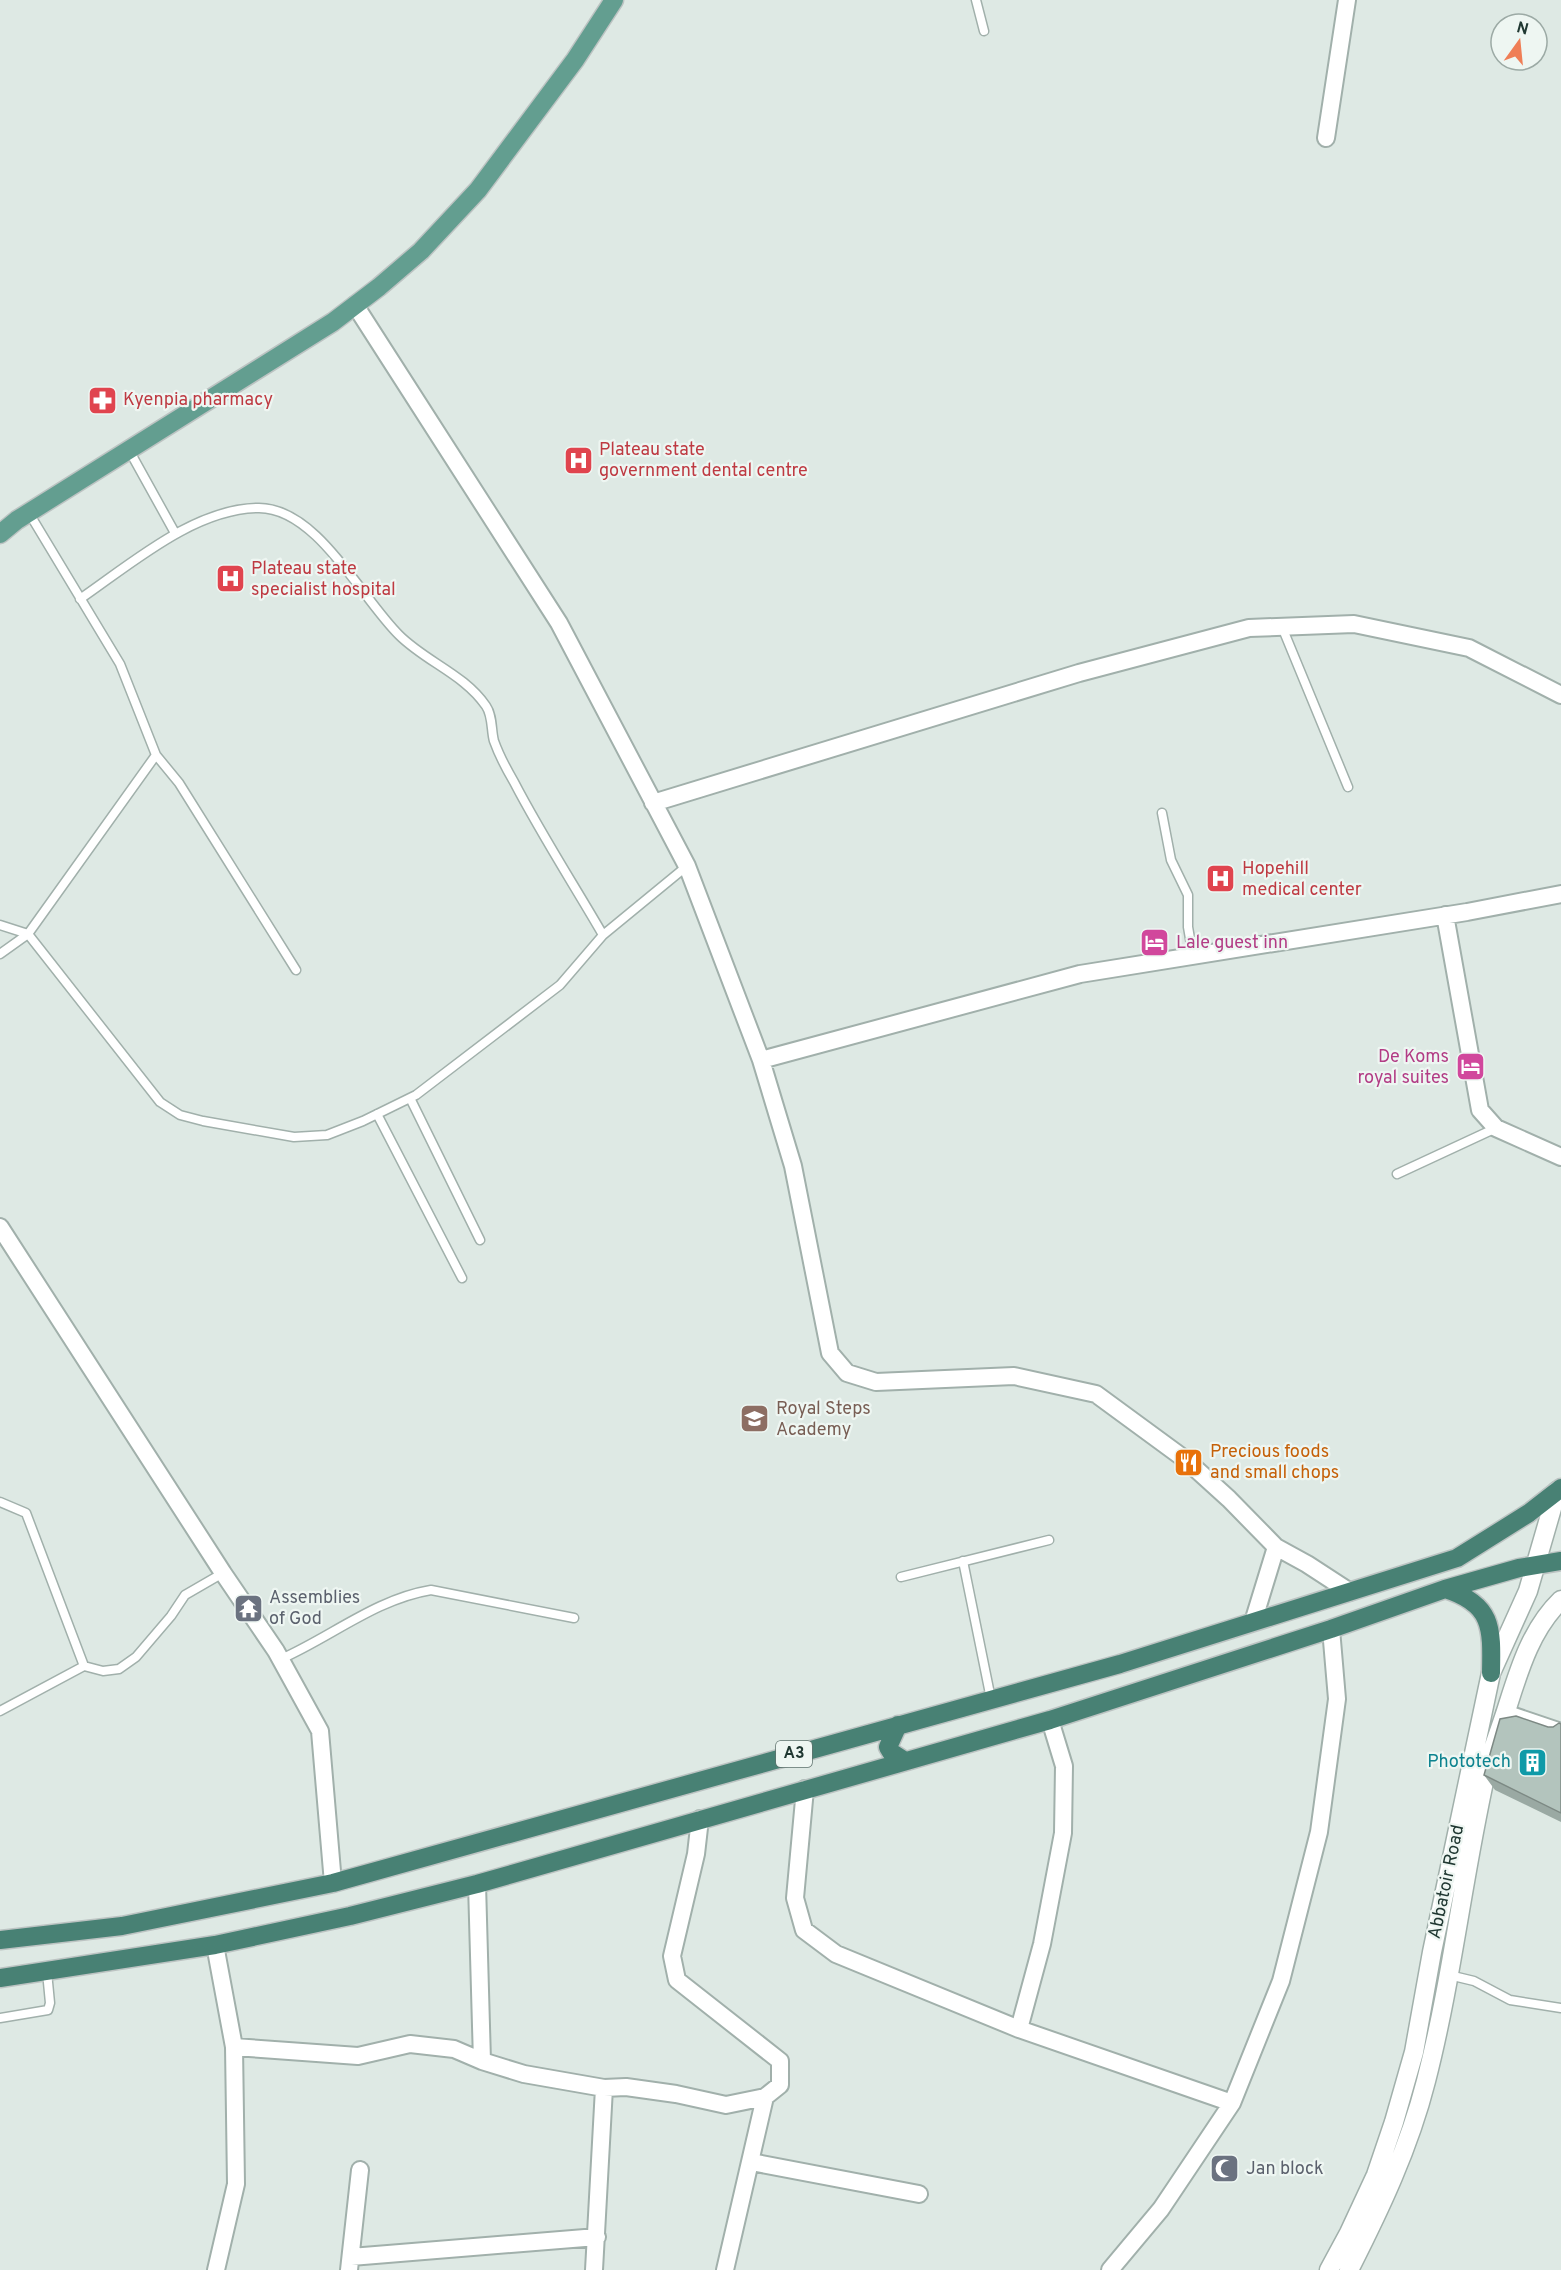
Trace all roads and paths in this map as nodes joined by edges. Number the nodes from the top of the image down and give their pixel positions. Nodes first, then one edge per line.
1 (614, 0) edge
2 (976, 0) edge
3 (1347, 0) edge
4 (984, 31) dead end
5 (1326, 138) dead end
6 (355, 305) junction
7 (129, 450) junction
8 (15, 519) edge
9 (175, 533) junction
10 (0, 534) edge
11 (80, 599) junction
12 (1282, 627) junction
13 (1561, 695) edge
14 (156, 755) junction
15 (1348, 787) dead end
16 (653, 802) junction
17 (1162, 813) dead end
18 (687, 866) junction
19 (1561, 894) edge
20 (1445, 915) junction
21 (0, 925) edge
22 (28, 934) junction
23 (603, 935) junction
24 (0, 954) edge
25 (1193, 956) junction
26 (296, 970) dead end
27 (760, 1060) junction
28 (410, 1098) junction
29 (377, 1114) junction
30 (1496, 1128) junction
31 (1561, 1157) edge
32 (1397, 1174) dead end
33 (0, 1227) edge
34 (480, 1240) dead end
35 (462, 1278) dead end
36 (1559, 1490) edge
37 (0, 1502) edge
38 (1049, 1540) dead end
39 (1276, 1547) junction
40 (963, 1561) junction
41 (1561, 1561) edge
42 (1535, 1565) junction
43 (223, 1573) junction
44 (901, 1577) dead end
45 (1445, 1589) junction
46 (1350, 1592) junction
47 (1561, 1600) edge
48 (574, 1618) dead end
49 (1253, 1622) junction
50 (1331, 1629) junction
51 (281, 1659) junction
52 (84, 1666) junction
53 (1491, 1672) junction
54 (991, 1699) junction
55 (0, 1711) edge
56 (1505, 1713) junction
57 (1050, 1720) junction
58 (898, 1725) junction
59 (1561, 1732) edge
60 (905, 1761) junction
61 (805, 1789) junction
62 (699, 1820) junction
63 (333, 1883) junction
64 (477, 1884) junction
65 (0, 1940) edge
66 (215, 1945) junction
67 (46, 1972) junction
68 (1449, 1975) junction
69 (0, 1978) edge
70 (1561, 2008) edge
71 (0, 2018) edge
72 (1019, 2029) junction
73 (234, 2047) junction
74 (482, 2061) junction
75 (603, 2088) junction
76 (765, 2097) junction
77 (1232, 2103) junction
78 (752, 2162) junction
79 (360, 2170) dead end
80 (919, 2194) dead end
81 (597, 2237) junction
82 (350, 2264) edge
83 (216, 2270) edge
84 (594, 2270) edge
85 (725, 2270) edge
86 (1110, 2270) edge
87 (1329, 2270) edge
88 (1349, 2270) edge

1 - 6 main road
2 - 4 lane
3 - 5 street
6 - 7 main road
6 - 16 street
7 - 8 main road
7 - 9 lane
8 - 10 main road
8 - 11 lane
9 - 11 lane
9 - 23 lane
11 - 14 lane
12 - 13 street
12 - 15 lane
12 - 16 street
14 - 22 lane
14 - 26 lane
16 - 18 street
17 - 25 lane
18 - 23 lane
18 - 27 street
19 - 20 street
20 - 25 street
20 - 30 street
21 - 22 lane
22 - 24 lane
22 - 29 lane
23 - 28 lane
25 - 27 street
27 - 39 street
28 - 29 lane
28 - 34 lane
29 - 35 lane
30 - 31 street
30 - 32 lane
33 - 43 street
36 - 42 street, Abbatoir Road
36 - 46 highway, A3
37 - 52 lane
38 - 40 lane
39 - 46 street
39 - 49 street
40 - 44 lane
40 - 54 lane
41 - 42 highway, A3
42 - 45 highway, A3
42 - 53 street, Abbatoir Road
43 - 51 street
43 - 52 lane
45 - 50 highway, A3
45 - 53 highway
46 - 49 highway, A3
47 - 56 street, Abbatoir Road
48 - 51 lane
49 - 54 highway, A3
50 - 57 highway, A3
50 - 77 street
51 - 63 street
52 - 55 lane
53 - 87 street, Abbatoir Road
54 - 58 highway, A3
56 - 59 street
56 - 68 street, Abbatoir Road
57 - 60 highway, A3
57 - 72 street
58 - 60 highway
58 - 63 highway, A3
60 - 61 highway, A3
61 - 62 highway, A3
61 - 72 street
62 - 64 highway, A3
62 - 76 street
63 - 65 highway, A3
64 - 66 highway, A3
64 - 74 street
66 - 67 highway, A3
66 - 73 street
67 - 69 highway, A3
67 - 71 lane
68 - 70 lane
68 - 88 street, Abbatoir Road
72 - 77 street
73 - 74 street
73 - 83 street
74 - 75 street
75 - 76 street
75 - 81 street
76 - 78 street
77 - 86 street
78 - 80 street
78 - 85 street
79 - 82 street
81 - 82 street
81 - 84 street

